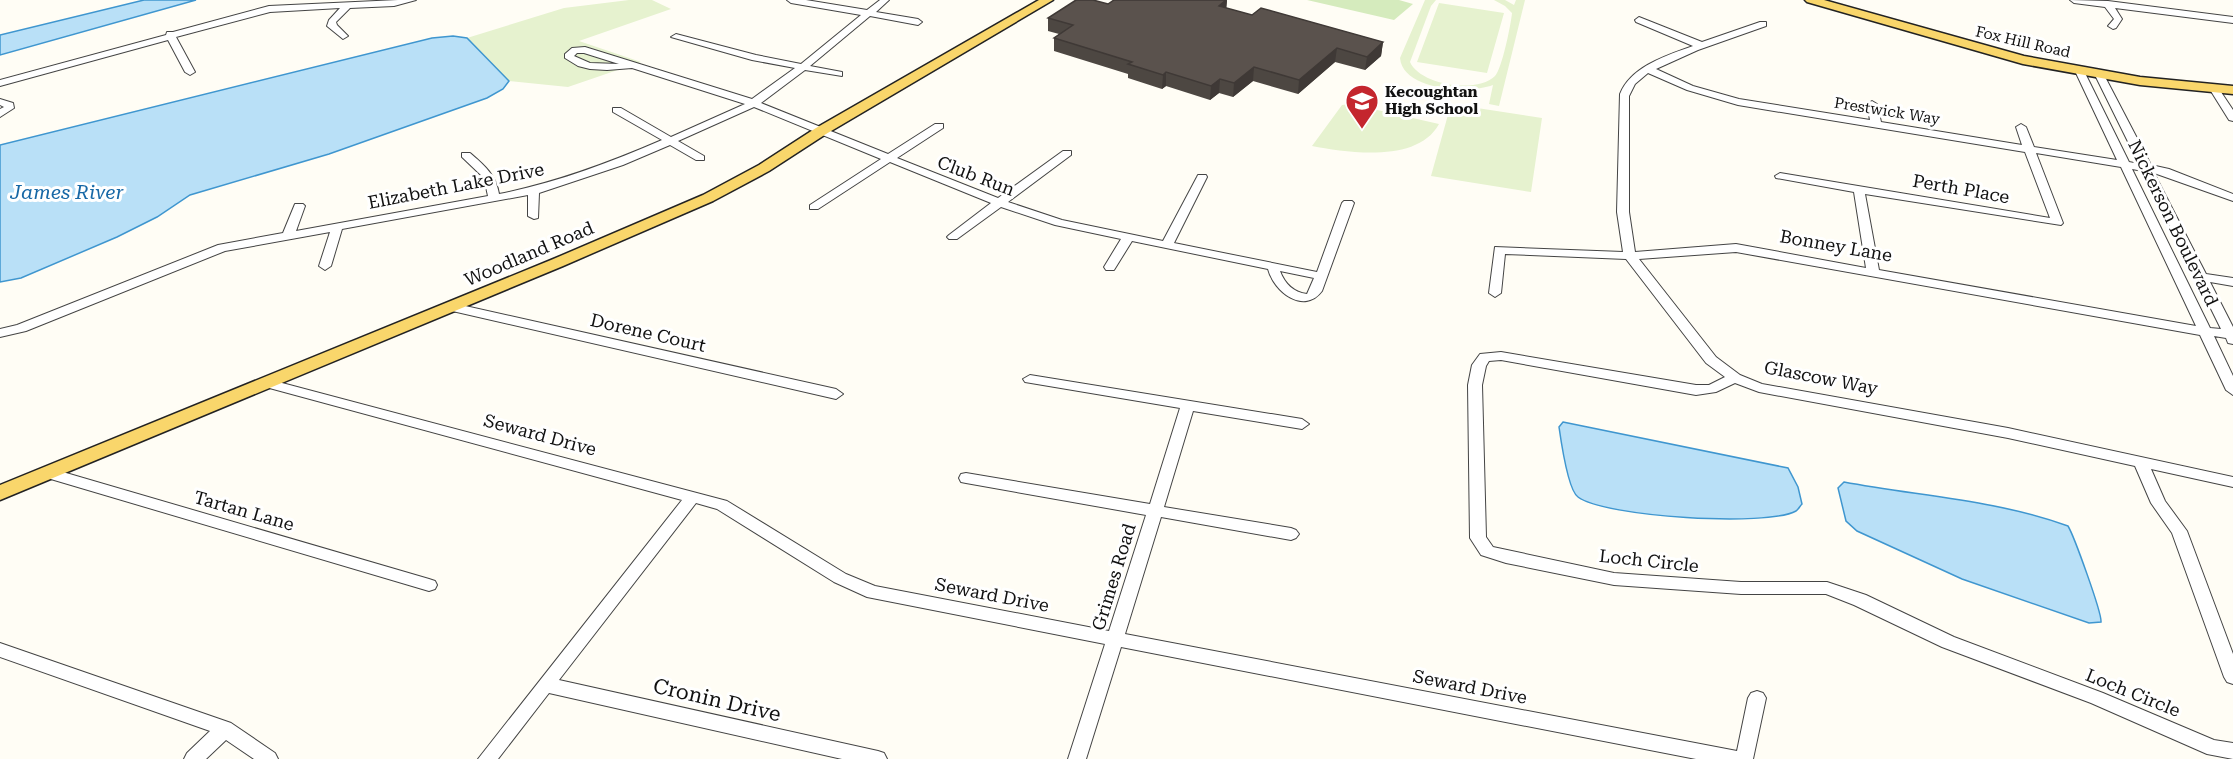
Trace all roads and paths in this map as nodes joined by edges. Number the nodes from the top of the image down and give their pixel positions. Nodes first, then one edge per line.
1 (412, 0) edge
2 (790, 0) edge
3 (885, 0) edge
4 (1047, 0) edge
5 (1812, 0) edge
6 (2074, 0) edge
7 (2108, 4) junction
8 (347, 6) junction
9 (869, 13) junction
10 (1639, 20) dead end
11 (2233, 20) edge
12 (918, 22) dead end
13 (1763, 24) dead end
14 (2113, 26) dead end
15 (170, 34) junction
16 (343, 36) dead end
17 (676, 37) dead end
18 (1702, 46) junction
19 (632, 65) junction
20 (803, 67) junction
21 (1649, 70) junction
22 (190, 72) dead end
23 (2082, 73) junction
24 (839, 74) dead end
25 (2100, 75) junction
26 (0, 83) edge
27 (2214, 88) junction
28 (2233, 90) edge
29 (0, 102) edge
30 (753, 103) junction
31 (1872, 104) dead end
32 (617, 110) dead end
33 (0, 114) edge
34 (2233, 118) edge
35 (1876, 124) junction
36 (939, 126) dead end
37 (2021, 127) dead end
38 (821, 131) junction
39 (671, 141) junction
40 (2028, 149) junction
41 (1067, 153) dead end
42 (466, 155) dead end
43 (700, 158) dead end
44 (888, 159) junction
45 (2125, 164) junction
46 (2146, 168) junction
47 (1780, 176) dead end
48 (1202, 177) dead end
49 (1859, 190) junction
50 (533, 192) junction
51 (494, 198) junction
52 (2232, 199) edge
53 (1000, 203) junction
54 (1348, 203) dead end
55 (299, 206) dead end
56 (814, 207) dead end
57 (534, 216) dead end
58 (337, 227) junction
59 (289, 234) junction
60 (953, 237) dead end
61 (1126, 239) junction
62 (1167, 245) junction
63 (1630, 256) junction
64 (325, 266) dead end
65 (1273, 266) junction
66 (1110, 267) dead end
67 (1873, 272) junction
68 (1321, 276) junction
69 (2201, 277) junction
70 (2233, 282) edge
71 (1495, 293) dead end
72 (452, 307) junction
73 (2205, 332) junction
74 (0, 333) edge
75 (2232, 337) edge
76 (1735, 378) junction
77 (1030, 379) dead end
78 (267, 383) junction
79 (2233, 390) edge
80 (836, 394) dead end
81 (1188, 406) junction
82 (1302, 424) dead end
83 (2140, 461) junction
84 (49, 473) junction
85 (966, 478) dead end
86 (2233, 482) edge
87 (0, 493) edge
88 (693, 496) junction
89 (1156, 510) junction
90 (1291, 534) dead end
91 (429, 585) dead end
92 (1115, 639) junction
93 (0, 650) edge
94 (2233, 677) edge
95 (547, 685) junction
96 (1757, 698) dead end
97 (225, 729) junction
98 (2233, 751) edge
99 (194, 759) edge
100 (269, 759) edge
101 (487, 759) edge
102 (878, 759) edge
103 (1077, 759) edge
104 (1738, 759) edge
105 (1743, 759) edge

1 - 8 street
2 - 9 street
3 - 9 street, Elizabeth Lake Drive
4 - 38 main road, Woodland Road
5 - 23 main road, Fox Hill Road
6 - 7 street
7 - 11 street
7 - 14 street
8 - 15 street
8 - 16 street
9 - 12 street
9 - 20 street, Elizabeth Lake Drive
10 - 18 street
13 - 18 street, Glascow Way
15 - 22 street
15 - 26 street
17 - 20 street
18 - 21 street, Glascow Way
19 - 19 street, Club Run
19 - 30 street, Club Run
20 - 24 street
20 - 30 street, Elizabeth Lake Drive
21 - 35 street, Prestwick Way
21 - 63 street, Glascow Way
23 - 25 main road, Fox Hill Road
23 - 45 street, Nickerson Boulevard
25 - 27 main road, Fox Hill Road
25 - 46 street, Nickerson Boulevard
27 - 28 main road, Fox Hill Road
27 - 34 street
29 - 33 street
30 - 38 street, Club Run
30 - 39 street, Elizabeth Lake Drive
31 - 35 street
32 - 39 street
35 - 40 street, Prestwick Way
36 - 44 street
37 - 40 street
38 - 44 street, Club Run
38 - 72 main road, Woodland Road
39 - 43 street
39 - 50 street, Elizabeth Lake Drive
40 - 45 street, Prestwick Way
40 - 49 street, Perth Place
41 - 53 street
42 - 51 street
44 - 53 street, Club Run
44 - 56 street
45 - 46 street, Prestwick Way
45 - 73 street, Nickerson Boulevard
46 - 52 street, Prestwick Way
46 - 69 street, Nickerson Boulevard
47 - 49 street, Perth Place
48 - 62 street
49 - 67 street
50 - 51 street, Elizabeth Lake Drive
50 - 57 street
51 - 58 street, Elizabeth Lake Drive
53 - 60 street
53 - 61 street, Club Run
54 - 68 street
55 - 59 street
58 - 59 street, Elizabeth Lake Drive
58 - 64 street
59 - 74 street, Elizabeth Lake Drive
61 - 62 street, Club Run
61 - 66 street
62 - 65 street, Club Run
63 - 67 street, Bonney Lane
63 - 71 street, Bonney Lane
63 - 76 street, Glascow Way
65 - 68 street, Club Run
65 - 68 street
67 - 73 street, Bonney Lane
69 - 70 street
69 - 75 street, Nickerson Boulevard
72 - 78 main road, Woodland Road
72 - 80 street, Dorene Court
73 - 75 street, Bonney Lane
73 - 79 street, Nickerson Boulevard
76 - 83 street, Glascow Way
76 - 98 street, Loch Circle
77 - 81 street
78 - 84 main road, Woodland Road
78 - 88 street, Seward Drive
81 - 82 street
81 - 89 street, Grimes Road
83 - 86 street, Glascow Way
83 - 94 street
84 - 87 main road, Woodland Road
84 - 91 street, Tartan Lane
85 - 89 street
88 - 92 street, Seward Drive
88 - 95 street
89 - 90 street
89 - 92 street, Grimes Road
92 - 103 street, Grimes Road
92 - 104 street, Seward Drive
93 - 97 street
95 - 101 street
95 - 102 street, Cronin Drive
96 - 105 street
97 - 99 street
97 - 100 street

